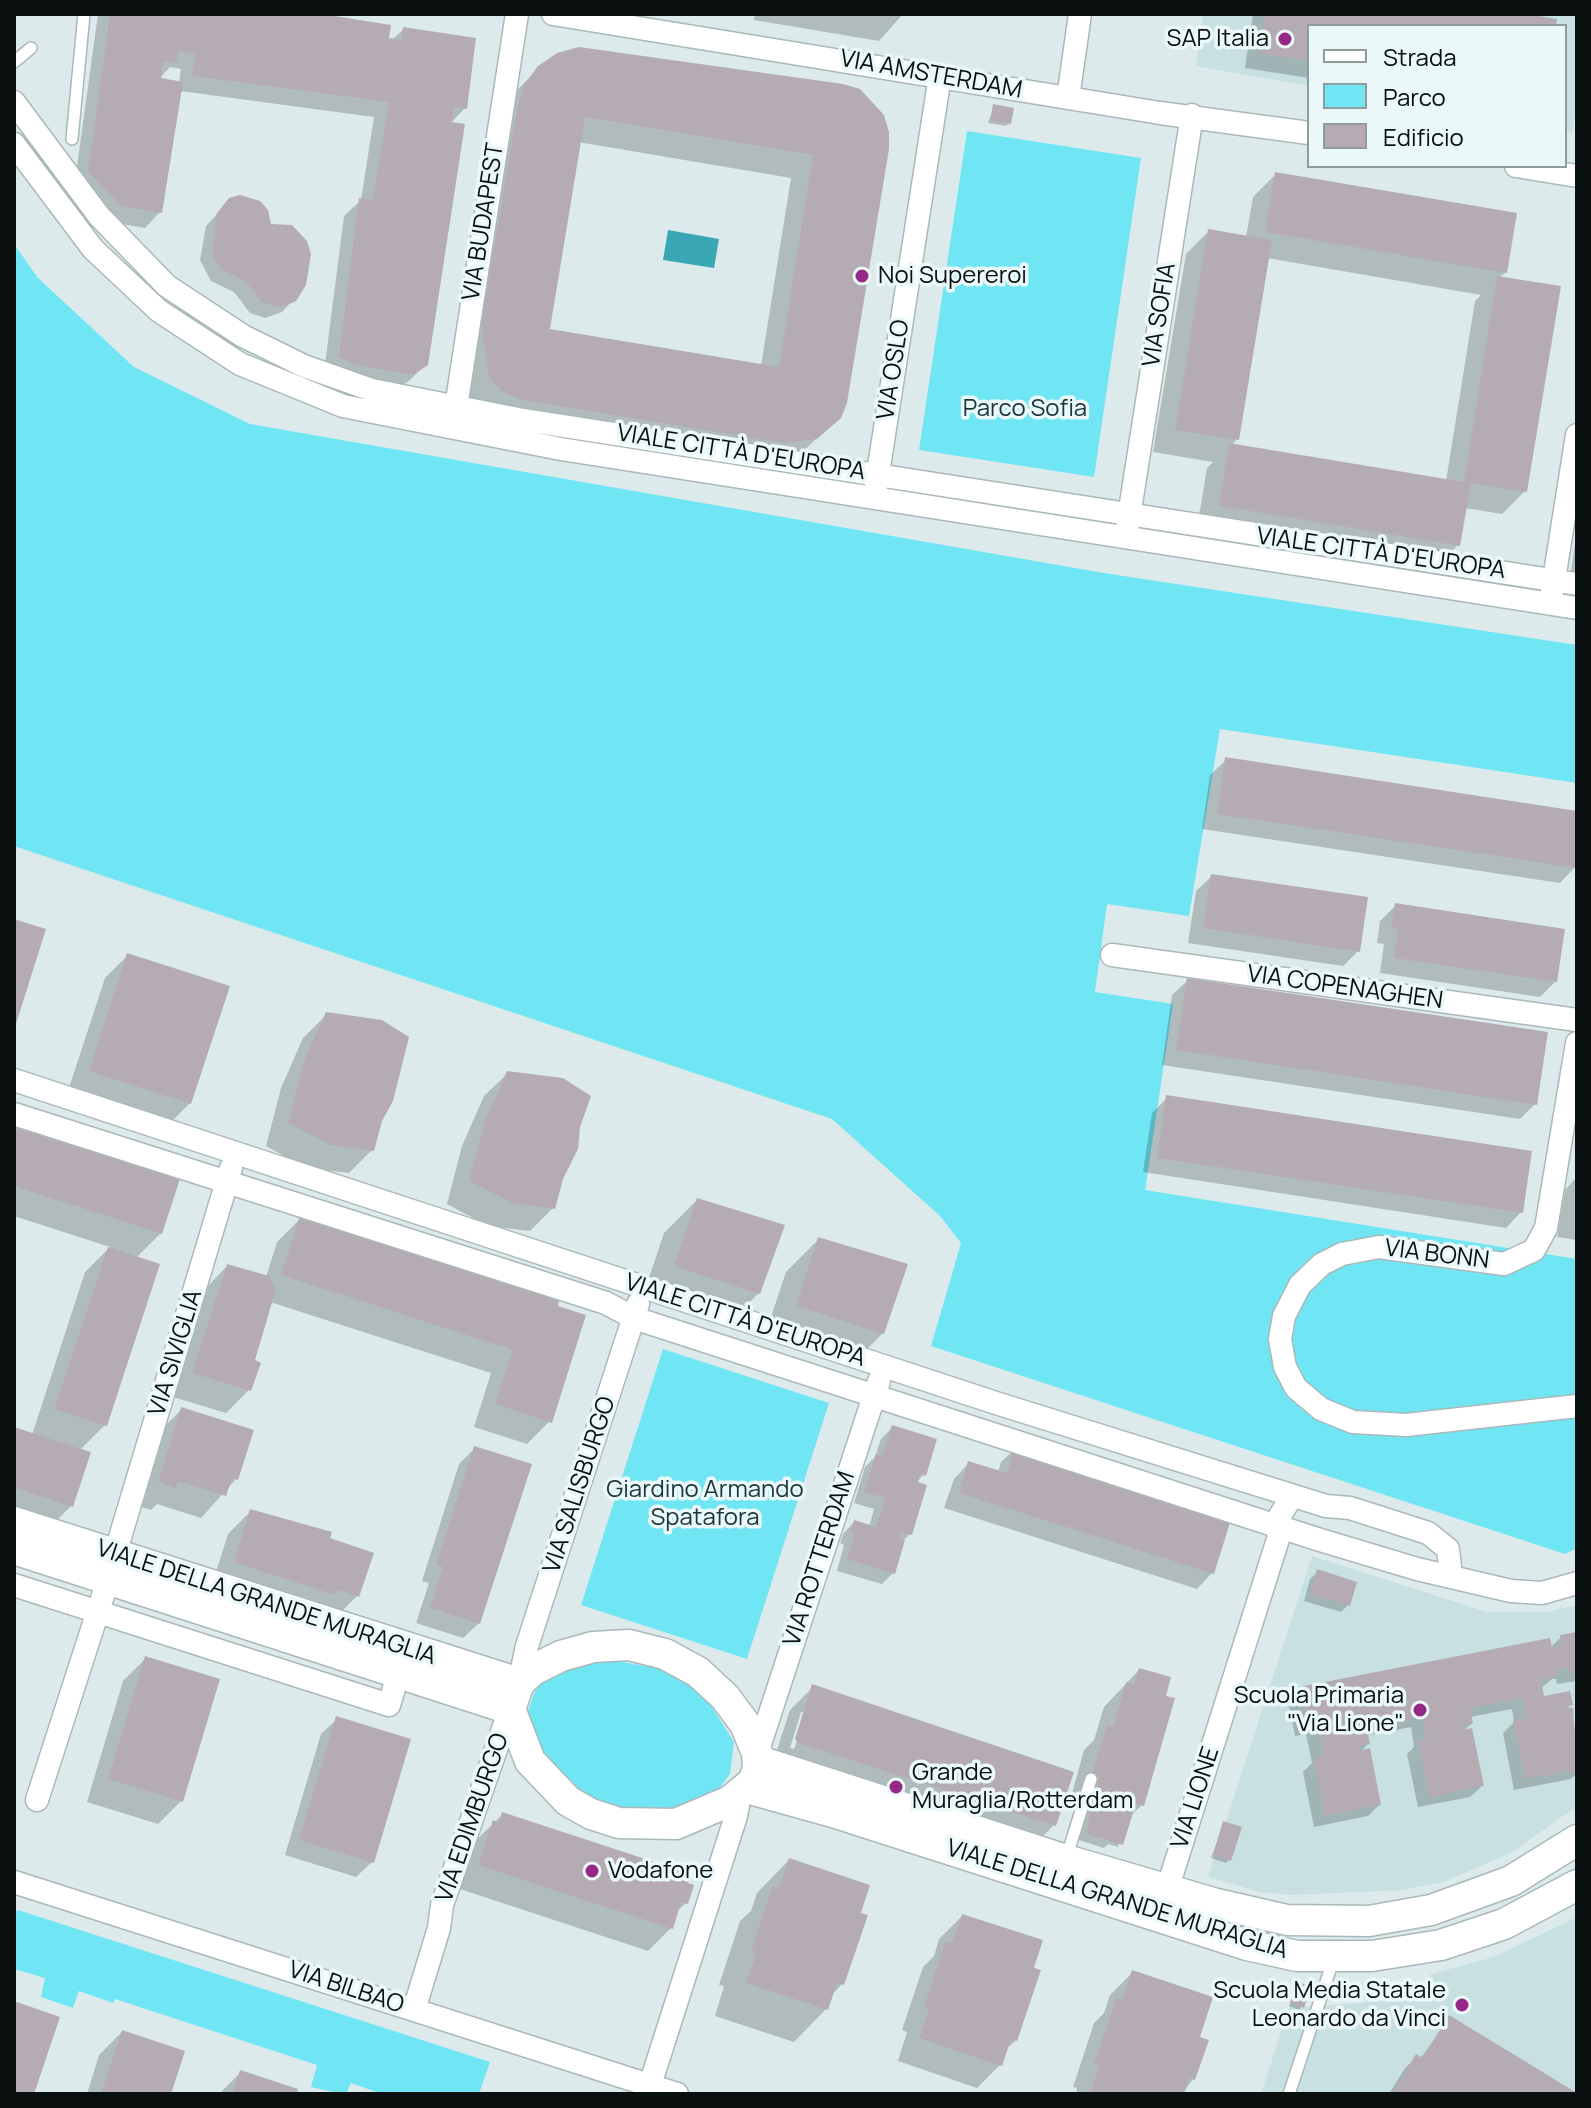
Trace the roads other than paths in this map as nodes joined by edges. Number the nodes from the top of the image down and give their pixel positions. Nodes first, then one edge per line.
1 (84, 14) edge
2 (517, 14) edge
3 (553, 14) edge
4 (1080, 14) edge
5 (31, 48) dead end
6 (14, 62) edge
7 (940, 76) junction
8 (1068, 98) junction
9 (14, 102) edge
10 (1192, 115) junction
11 (1307, 133) edge
12 (72, 139) dead end
13 (14, 144) edge
14 (1528, 168) edge
15 (1577, 176) edge
16 (454, 418) junction
17 (1577, 435) edge
18 (663, 441) junction
19 (659, 464) junction
20 (876, 485) junction
21 (1127, 527) junction
22 (1566, 582) edge
23 (1550, 603) junction
24 (1577, 608) edge
25 (1112, 955) dead end
26 (1577, 1020) edge
27 (1577, 1043) edge
28 (14, 1080) edge
29 (14, 1114) edge
30 (236, 1152) junction
31 (227, 1180) junction
32 (643, 1288) junction
33 (634, 1318) junction
34 (884, 1366) junction
35 (875, 1394) junction
36 (1577, 1406) edge
37 (1292, 1496) junction
38 (14, 1522) edge
39 (1275, 1524) junction
40 (14, 1549) edge
41 (111, 1567) junction
42 (1451, 1575) junction
43 (1577, 1583) edge
44 (14, 1585) edge
45 (98, 1613) junction
46 (399, 1672) junction
47 (515, 1696) junction
48 (750, 1774) junction
49 (1091, 1779) dead end
50 (37, 1800) dead end
51 (1577, 1840) edge
52 (1066, 1860) junction
53 (14, 1882) edge
54 (1577, 1885) edge
55 (1167, 1890) junction
56 (1334, 1958) junction
57 (414, 2010) junction
58 (650, 2085) junction
59 (677, 2094) edge
60 (1289, 2094) edge

1 - 12 lane
2 - 16 street, VIA BUDAPEST
3 - 7 street, VIA AMSTERDAM
4 - 8 street
5 - 6 lane
7 - 8 street, VIA AMSTERDAM
7 - 20 street, VIA OSLO
8 - 10 street, VIA AMSTERDAM
9 - 16 street, VIALE CITTÀ D'EUROPA
10 - 11 street, VIA AMSTERDAM
10 - 21 street, VIA SOFIA
13 - 16 street, VIALE CITTÀ D'EUROPA
14 - 15 street
16 - 18 street, VIALE CITTÀ D'EUROPA
16 - 19 street, VIALE CITTÀ D'EUROPA
17 - 22 street
18 - 19 lane
18 - 20 street, VIALE CITTÀ D'EUROPA
19 - 20 street, VIALE CITTÀ D'EUROPA
20 - 21 street, VIALE CITTÀ D'EUROPA
21 - 22 street, VIALE CITTÀ D'EUROPA
21 - 23 street, VIALE CITTÀ D'EUROPA
22 - 23 street
23 - 24 street, VIALE CITTÀ D'EUROPA
25 - 26 street, VIA COPENAGHEN
27 - 36 street, VIA BONN
28 - 30 street, VIALE CITTÀ D'EUROPA
29 - 31 street, VIALE CITTÀ D'EUROPA
30 - 31 street, VIA SIVIGLIA
30 - 32 street, VIALE CITTÀ D'EUROPA
31 - 33 street, VIALE CITTÀ D'EUROPA
31 - 41 street, VIA SIVIGLIA
32 - 33 street, VIA SALISBURGO
32 - 34 street, VIALE CITTÀ D'EUROPA
33 - 35 street, VIALE CITTÀ D'EUROPA
33 - 47 street, VIA SALISBURGO
34 - 35 street, VIA ROTTERDAM
34 - 37 street, VIALE CITTÀ D'EUROPA
35 - 39 street, VIALE CITTÀ D'EUROPA
35 - 48 street, VIA ROTTERDAM
37 - 39 street
37 - 42 street, VIALE CITTÀ D'EUROPA
38 - 41 street, VIALE DELLA GRANDE MURAGLIA
39 - 42 street, VIALE CITTÀ D'EUROPA
39 - 55 street, VIA LIONE
40 - 41 street, VIALE DELLA GRANDE MURAGLIA
41 - 45 street, VIA SIVIGLIA
41 - 46 street, VIALE DELLA GRANDE MURAGLIA
41 - 47 street, VIALE DELLA GRANDE MURAGLIA
42 - 43 street, VIALE CITTÀ D'EUROPA
44 - 45 street
45 - 46 street
45 - 50 street, VIA SIVIGLIA
46 - 47 street, VIALE DELLA GRANDE MURAGLIA
47 - 48 street
47 - 48 street
47 - 57 street, VIA EDIMBURGO
48 - 52 street, VIALE DELLA GRANDE MURAGLIA
48 - 56 street, VIALE DELLA GRANDE MURAGLIA
48 - 58 street
49 - 52 lane
51 - 55 street, VIALE DELLA GRANDE MURAGLIA
52 - 55 street, VIALE DELLA GRANDE MURAGLIA
53 - 57 street, VIA BILBAO
54 - 56 street, VIALE DELLA GRANDE MURAGLIA
56 - 60 lane
57 - 58 street, VIA BILBAO
58 - 59 street, VIA BILBAO

